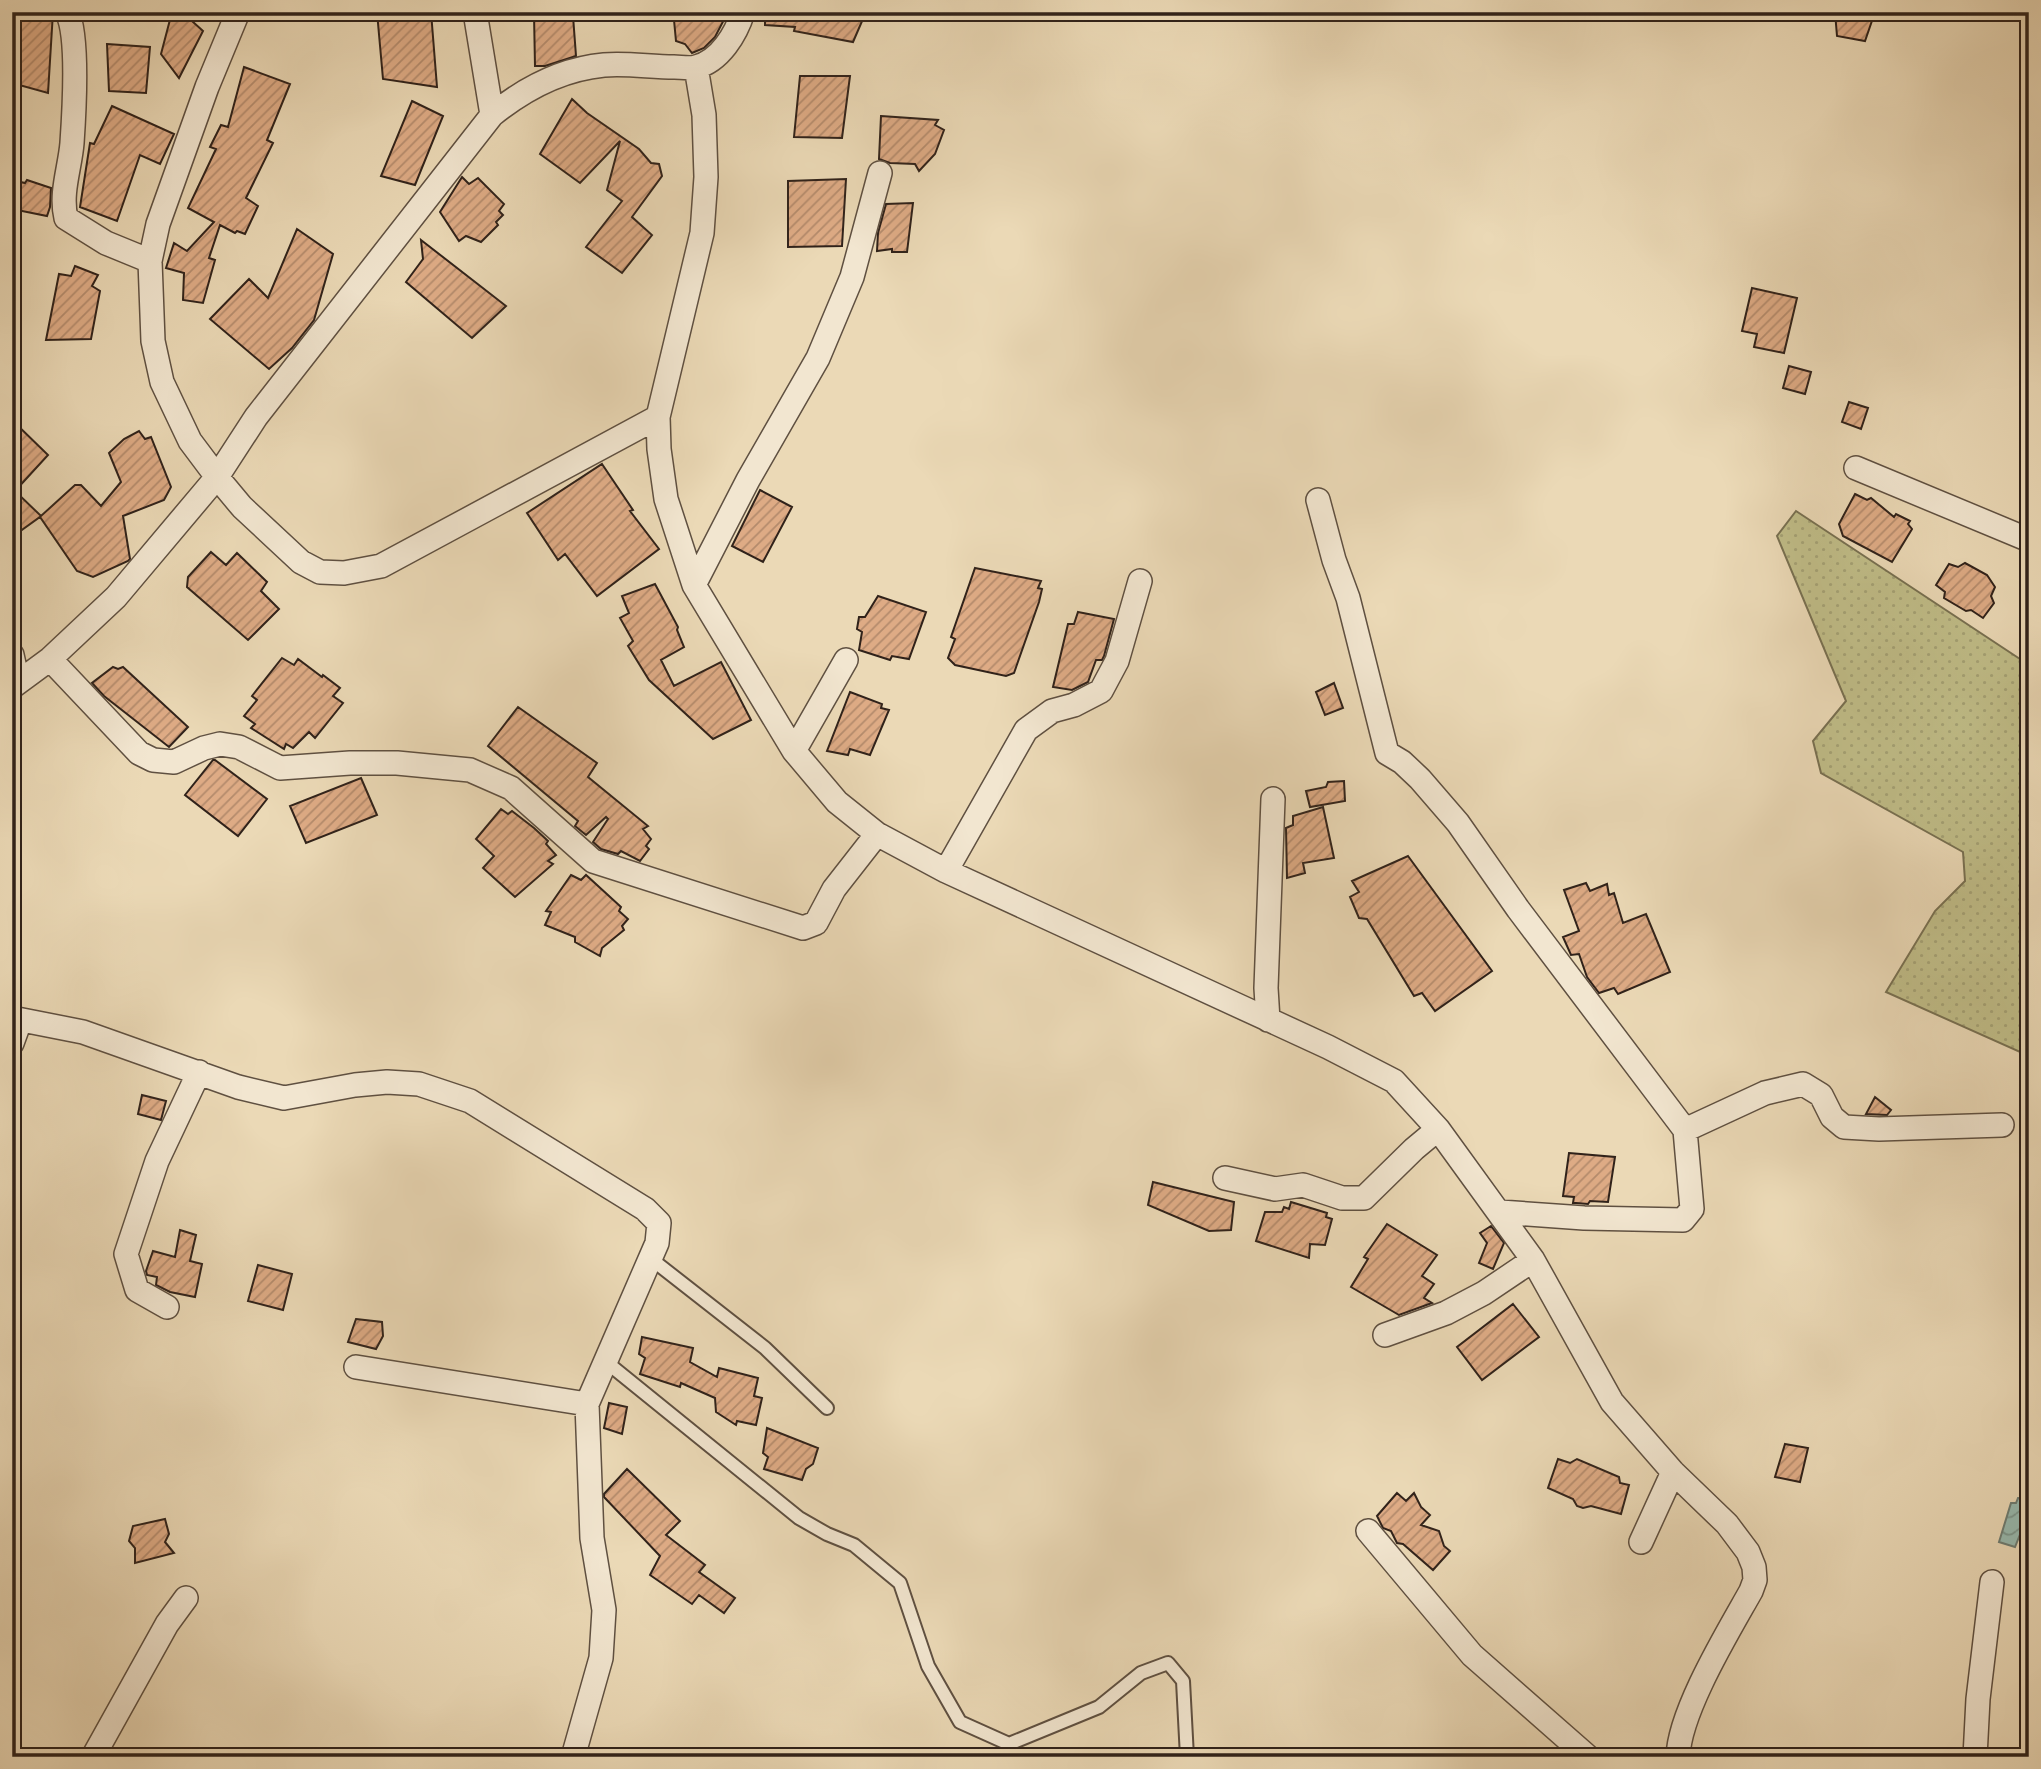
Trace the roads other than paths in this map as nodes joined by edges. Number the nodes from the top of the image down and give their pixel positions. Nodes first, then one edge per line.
1 (67, 12) edge
2 (238, 12) edge
3 (475, 12) edge
4 (743, 12) edge
5 (696, 67) junction
6 (492, 115) junction
7 (880, 173) dead end
8 (150, 261) junction
9 (658, 417) junction
10 (1856, 468) dead end
11 (217, 477) junction
12 (1318, 500) dead end
13 (2029, 540) edge
14 (1140, 581) dead end
15 (694, 586) junction
16 (12, 655) edge
17 (50, 659) junction
18 (846, 660) dead end
19 (15, 684) edge
20 (794, 751) junction
21 (1273, 799) dead end
22 (877, 834) junction
23 (946, 872) junction
24 (16, 1020) edge
25 (1268, 1020) junction
26 (12, 1043) edge
27 (199, 1073) junction
28 (2002, 1125) dead end
29 (1438, 1129) junction
30 (1685, 1130) junction
31 (1225, 1178) dead end
32 (1500, 1212) junction
33 (650, 1258) junction
34 (1533, 1260) junction
35 (167, 1307) dead end
36 (1385, 1335) dead end
37 (605, 1361) junction
38 (356, 1367) dead end
39 (587, 1404) junction
40 (827, 1408) dead end
41 (1673, 1472) junction
42 (1368, 1531) dead end
43 (1641, 1542) dead end
44 (1992, 1582) dead end
45 (186, 1598) dead end
46 (93, 1757) edge
47 (573, 1757) edge
48 (1186, 1757) edge
49 (1588, 1757) edge
50 (1678, 1757) edge
51 (1975, 1757) edge

1 - 8 street
2 - 8 street
3 - 6 street
4 - 5 street
5 - 6 street
5 - 9 street
6 - 11 street
7 - 15 street
8 - 11 street
9 - 11 street
9 - 15 street
10 - 13 street
11 - 17 street
12 - 30 street
14 - 23 street
15 - 20 street
16 - 19 street
17 - 19 street
17 - 22 street
18 - 20 street
20 - 22 street
21 - 25 street
22 - 23 street
23 - 25 street
24 - 26 street
24 - 27 street
25 - 29 street
27 - 33 street
27 - 35 street
28 - 30 street
29 - 31 street
29 - 32 street
30 - 32 street
32 - 34 street
33 - 37 street
33 - 40 lane
34 - 36 street
34 - 41 street
37 - 39 street
37 - 48 lane
38 - 39 street
39 - 47 street
41 - 43 street
41 - 50 street
42 - 49 street
44 - 51 street
45 - 46 street

